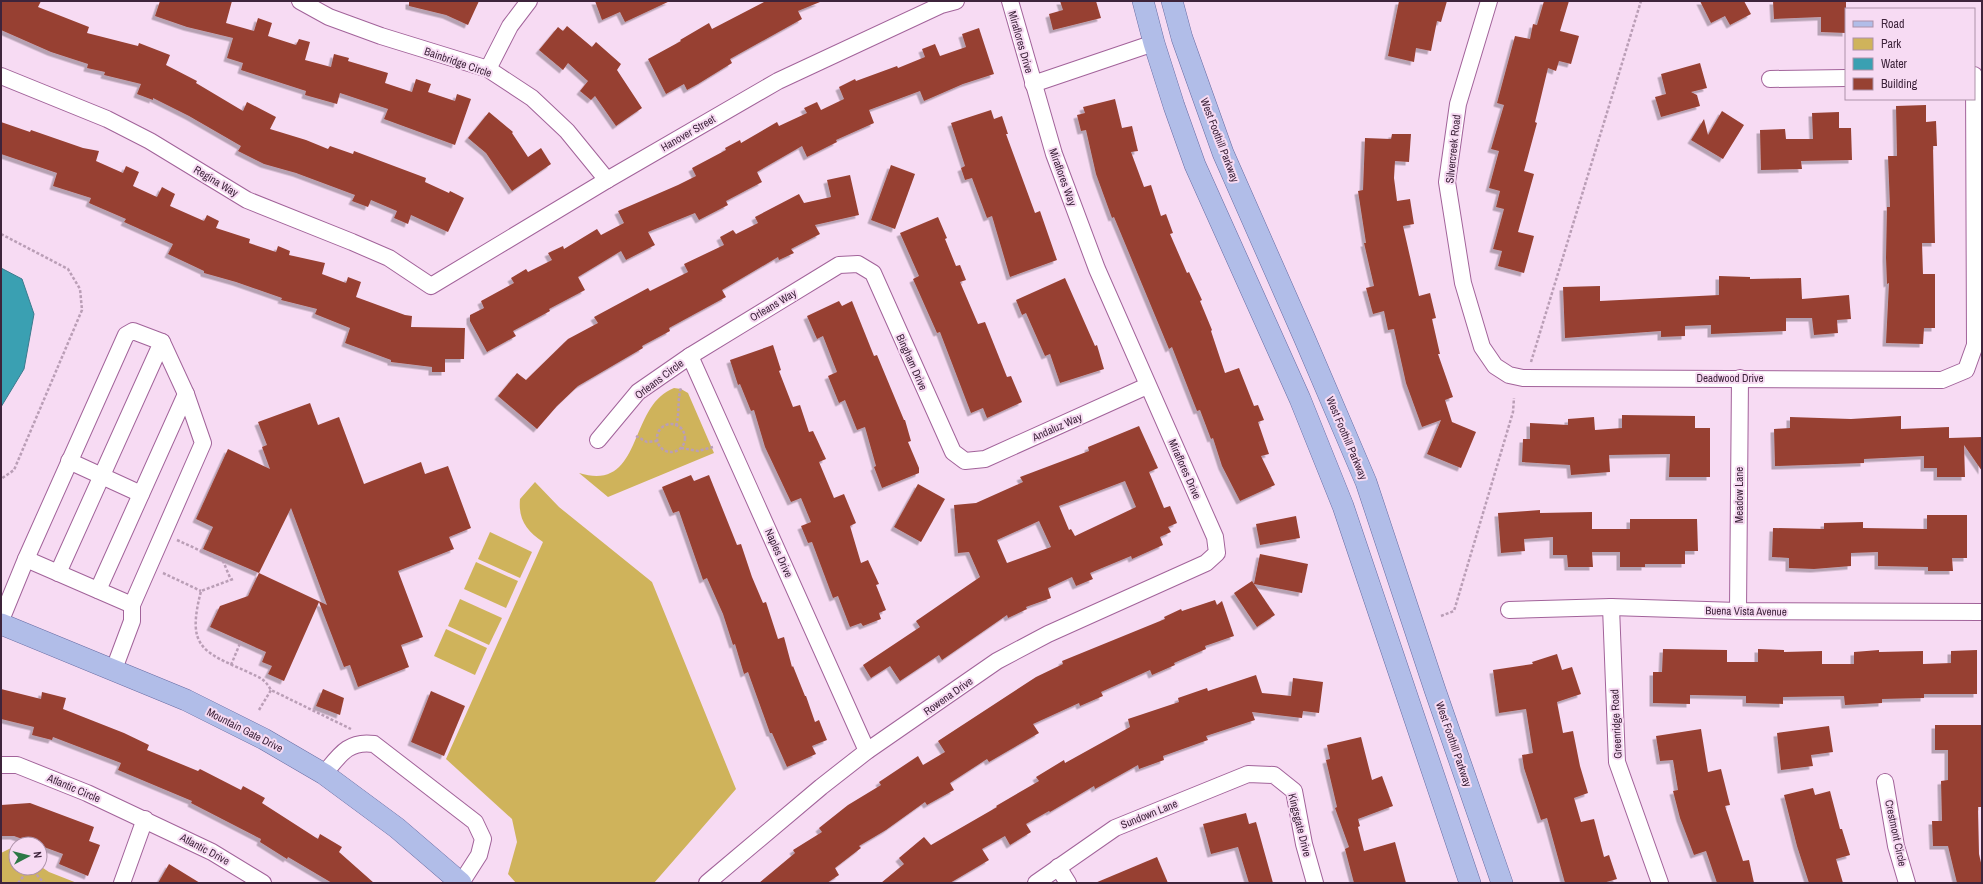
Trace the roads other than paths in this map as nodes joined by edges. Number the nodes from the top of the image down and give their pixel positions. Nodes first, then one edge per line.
1 (300, 1) edge
2 (529, 1) edge
3 (956, 1) edge
4 (1010, 1) edge
5 (1143, 1) edge
6 (1172, 1) edge
7 (1489, 1) edge
8 (1154, 43) junction
9 (488, 69) junction
10 (1, 76) edge
11 (1845, 78) edge
12 (1770, 79) dead end
13 (1033, 84) junction
14 (1974, 100) edge
15 (607, 180) junction
16 (858, 264) joint
17 (431, 286) joint
18 (162, 342) junction
19 (690, 356) junction
20 (1495, 366) joint
21 (1740, 378) junction
22 (1147, 386) junction
23 (186, 394) junction
24 (598, 440) dead end
25 (69, 461) junction
26 (965, 461) joint
27 (101, 476) junction
28 (141, 494) junction
29 (1217, 554) joint
30 (26, 559) junction
31 (58, 573) junction
32 (98, 590) junction
33 (132, 605) junction
34 (1611, 607) junction
35 (1509, 610) dead end
36 (1738, 612) junction
37 (1982, 612) edge
38 (1, 620) edge
39 (1, 624) edge
40 (114, 669) junction
41 (867, 751) junction
42 (1, 765) edge
43 (324, 774) junction
44 (1274, 775) joint
45 (1885, 782) dead end
46 (144, 819) junction
47 (1058, 867) junction
48 (122, 883) edge
49 (263, 883) edge
50 (461, 883) edge
51 (707, 883) edge
52 (1036, 883) edge
53 (1068, 883) edge
54 (1315, 883) edge
55 (1470, 883) edge
56 (1502, 883) edge
57 (1660, 883) edge
58 (1908, 883) edge

1 - 9 street, Bainbridge Circle
2 - 9 street
3 - 15 street, Hanover Street
4 - 13 street, Miraflores Drive
5 - 8 main road
6 - 56 main road, West Foothill Parkway
7 - 20 street, Silvercreek Road
8 - 13 street
8 - 55 main road
9 - 15 street, Bainbridge Circle
10 - 17 street, Regina Way
11 - 12 street
13 - 22 street, Miraflores Way
14 - 21 street, Deadwood Drive
15 - 17 street, Hanover Street
16 - 19 street, Orleans Way
16 - 26 street, Bingham Drive
18 - 23 street
18 - 25 street
18 - 27 street
19 - 24 street, Orleans Circle
19 - 41 street, Naples Drive
20 - 21 street, Deadwood Drive
21 - 36 street, Meadow Lane
22 - 26 street, Andaluz Way
22 - 29 street, Miraflores Drive
23 - 28 street
23 - 33 street
25 - 27 street
25 - 30 street
27 - 28 street
27 - 31 street
28 - 32 street
29 - 41 street, Rowena Drive
30 - 31 street
30 - 38 street
31 - 32 street
32 - 33 street
33 - 40 street
34 - 35 street, Buena Vista Avenue
34 - 36 street, Buena Vista Avenue
34 - 57 street, Greenridge Road
36 - 37 street, Buena Vista Avenue
39 - 40 main road, Mountain Gate Drive
40 - 43 main road, Mountain Gate Drive
41 - 51 street, Rowena Drive
42 - 46 street, Atlantic Circle
43 - 50 main road, Mountain Gate Drive
43 - 50 street
44 - 47 street, Sundown Lane
44 - 54 street, Kingsgate Drive
45 - 58 street, Crestmont Circle
46 - 48 street
46 - 49 street, Atlantic Drive
47 - 52 street, Sundown Lane
47 - 53 street

